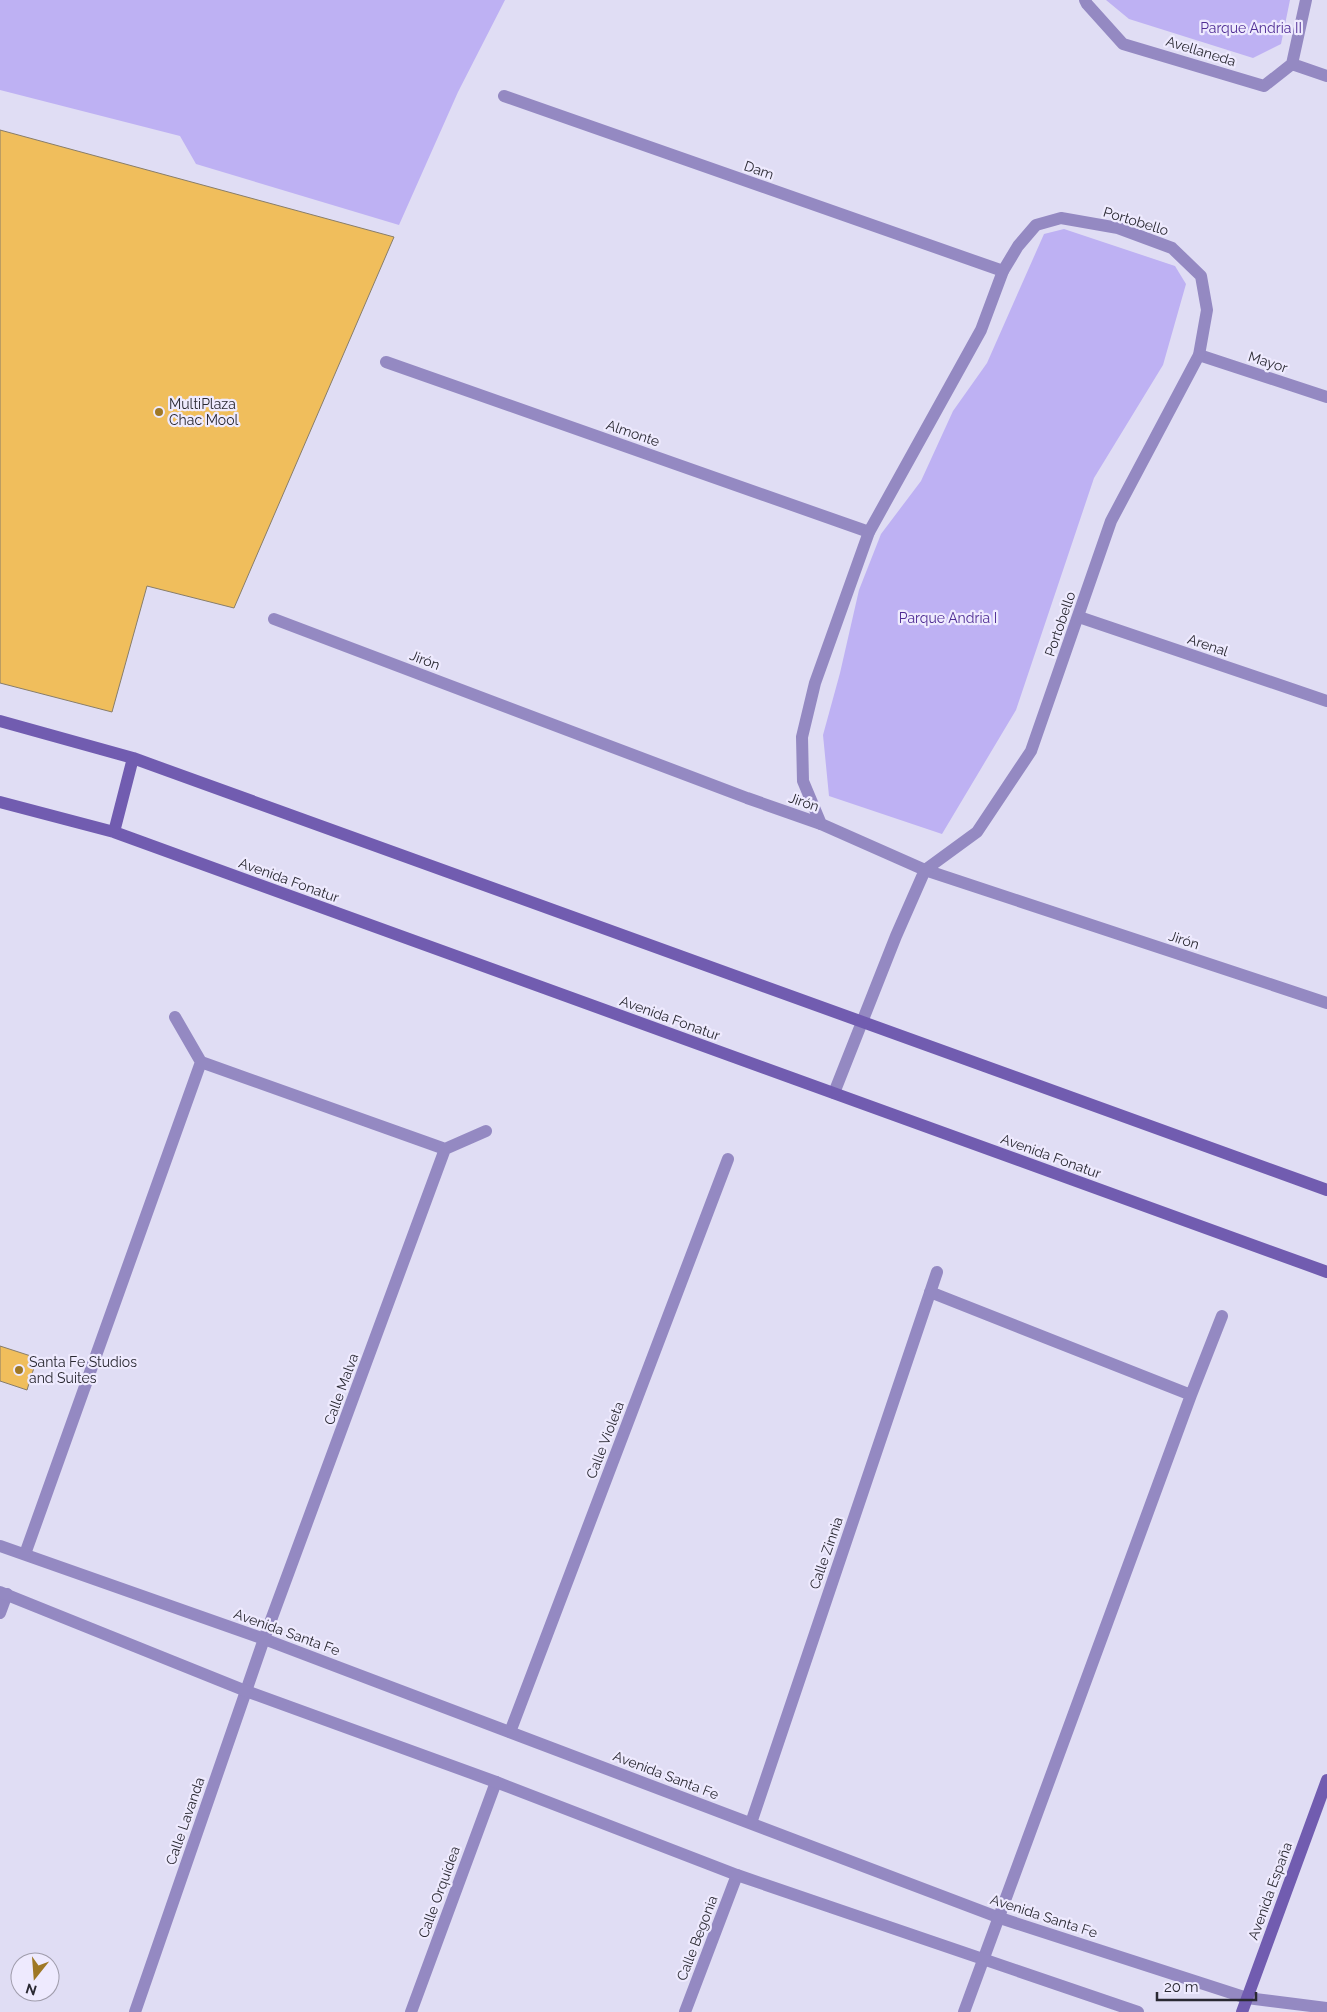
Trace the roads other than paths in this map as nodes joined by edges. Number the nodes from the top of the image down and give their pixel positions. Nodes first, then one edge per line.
1 (1306, 0) edge
2 (1083, 1) edge
3 (1292, 64) junction
4 (1327, 76) edge
5 (504, 96) dead end
6 (1003, 271) junction
7 (1199, 355) junction
8 (386, 362) dead end
9 (1327, 397) edge
10 (869, 532) junction
11 (1079, 617) junction
12 (274, 619) dead end
13 (1327, 701) edge
14 (0, 721) edge
15 (133, 758) junction
16 (0, 802) edge
17 (821, 824) junction
18 (114, 832) junction
19 (925, 870) junction
20 (1327, 1003) edge
21 (175, 1017) dead end
22 (863, 1022) junction
23 (201, 1062) junction
24 (834, 1093) junction
25 (486, 1131) dead end
26 (445, 1149) junction
27 (728, 1159) dead end
28 (1327, 1190) edge
29 (937, 1272) dead end
30 (1327, 1272) edge
31 (930, 1292) junction
32 (1222, 1316) dead end
33 (1191, 1395) junction
34 (0, 1546) edge
35 (25, 1554) junction
36 (4, 1593) edge
37 (0, 1613) edge
38 (264, 1639) junction
39 (246, 1691) junction
40 (510, 1732) junction
41 (1327, 1780) edge
42 (496, 1782) junction
43 (751, 1824) junction
44 (737, 1875) junction
45 (1000, 1918) junction
46 (984, 1960) junction
47 (1247, 1998) junction
48 (1327, 2008) edge
49 (135, 2012) edge
50 (411, 2012) edge
51 (685, 2012) edge
52 (964, 2012) edge
53 (1138, 2012) edge
54 (1242, 2012) edge

1 - 3 street
2 - 3 street, Avellaneda
3 - 4 street
5 - 6 street, Dam
6 - 7 street, Portobello
6 - 10 street, Portobello
7 - 9 street, Mayor
7 - 11 street, Portobello
8 - 10 street, Almonte
10 - 17 street, Portobello
11 - 13 street, Arenal
11 - 19 street, Portobello
12 - 17 street, Jirón
14 - 15 main road
15 - 18 main road
15 - 22 main road
16 - 18 main road, Avenida Fonatur
17 - 19 street, Jirón
18 - 24 main road, Avenida Fonatur
19 - 20 street, Jirón
19 - 22 street
21 - 23 street
22 - 24 street
22 - 28 main road
23 - 26 street
23 - 35 street
24 - 30 main road, Avenida Fonatur
25 - 26 street
26 - 38 street, Calle Malva
27 - 40 street, Calle Violeta
29 - 31 street, Calle Zinnia
31 - 33 street
31 - 43 street, Calle Zinnia
32 - 33 street
33 - 45 street
34 - 35 street, Avenida Santa Fe
35 - 38 street, Avenida Santa Fe
36 - 37 street
36 - 39 street
38 - 39 street, Calle Lavanda
38 - 40 street, Avenida Santa Fe
39 - 42 street
39 - 49 street, Calle Lavanda
40 - 43 street, Avenida Santa Fe
41 - 47 main road, Avenida España
42 - 44 street
42 - 50 street, Calle Orquídea
43 - 45 street, Avenida Santa Fe
44 - 46 street
44 - 51 street, Calle Begonia
45 - 46 street
45 - 47 street, Avenida Santa Fe
46 - 52 street
46 - 53 street
47 - 48 street, Avenida Santa Fe
47 - 54 main road, Avenida España

